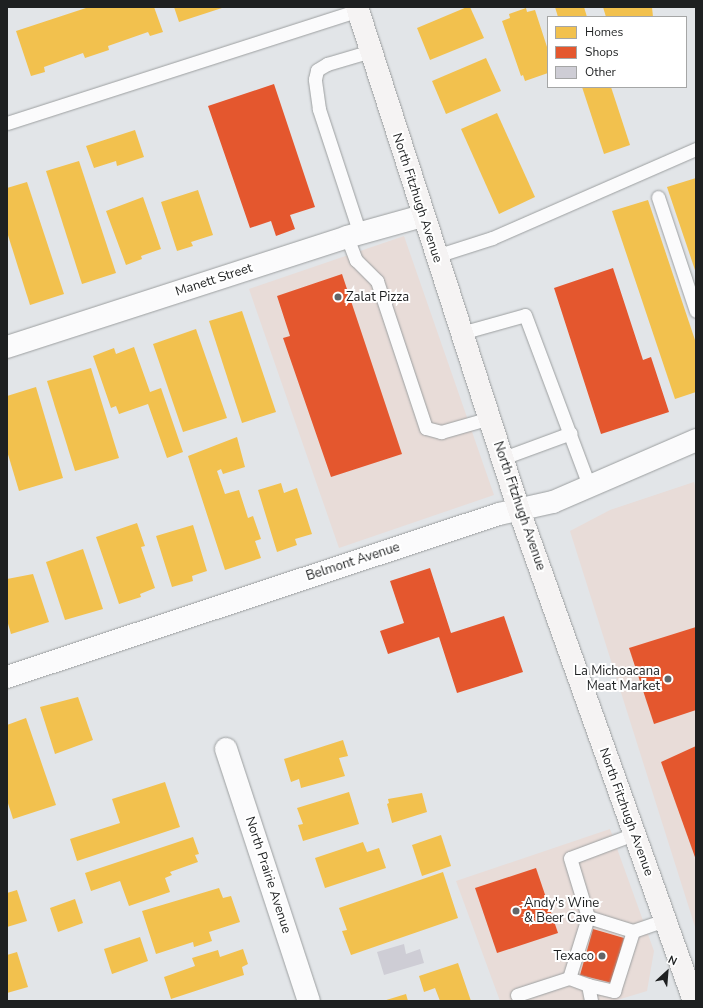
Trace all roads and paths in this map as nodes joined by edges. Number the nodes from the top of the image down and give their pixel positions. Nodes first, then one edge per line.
1 (360, 8) edge
2 (371, 51) junction
3 (7, 123) edge
4 (696, 149) edge
5 (658, 197) dead end
6 (422, 216) junction
7 (354, 235) junction
8 (436, 256) junction
9 (696, 311) edge
10 (461, 333) junction
11 (7, 347) edge
12 (490, 418) junction
13 (571, 433) junction
14 (696, 440) edge
15 (503, 458) junction
16 (590, 488) junction
17 (519, 510) junction
18 (7, 677) edge
19 (226, 749) dead end
20 (634, 834) junction
21 (588, 917) junction
22 (665, 920) junction
23 (633, 931) junction
24 (569, 978) junction
25 (588, 985) junction
26 (517, 994) dead end
27 (309, 1001) edge
28 (591, 1001) edge
29 (694, 1001) edge

1 - 2 street, North Fitzhugh Avenue
1 - 3 lane
2 - 6 street, North Fitzhugh Avenue
2 - 7 lane
4 - 8 lane
5 - 9 lane
6 - 7 street, Manett Street
6 - 8 street, North Fitzhugh Avenue
7 - 11 street, Manett Street
7 - 12 lane
8 - 10 street, North Fitzhugh Avenue
10 - 12 street, North Fitzhugh Avenue
10 - 13 lane
12 - 15 street, North Fitzhugh Avenue
13 - 15 lane
13 - 16 lane
14 - 16 street, Belmont Avenue
15 - 17 street, North Fitzhugh Avenue
16 - 17 street, Belmont Avenue
17 - 18 street, Belmont Avenue
17 - 20 street, North Fitzhugh Avenue
19 - 27 street, North Prairie Avenue
20 - 21 lane
20 - 22 street, North Fitzhugh Avenue
21 - 23 lane
21 - 24 lane
22 - 23 lane
22 - 29 street, North Fitzhugh Avenue
23 - 25 lane
24 - 25 lane
24 - 26 lane
25 - 28 lane

